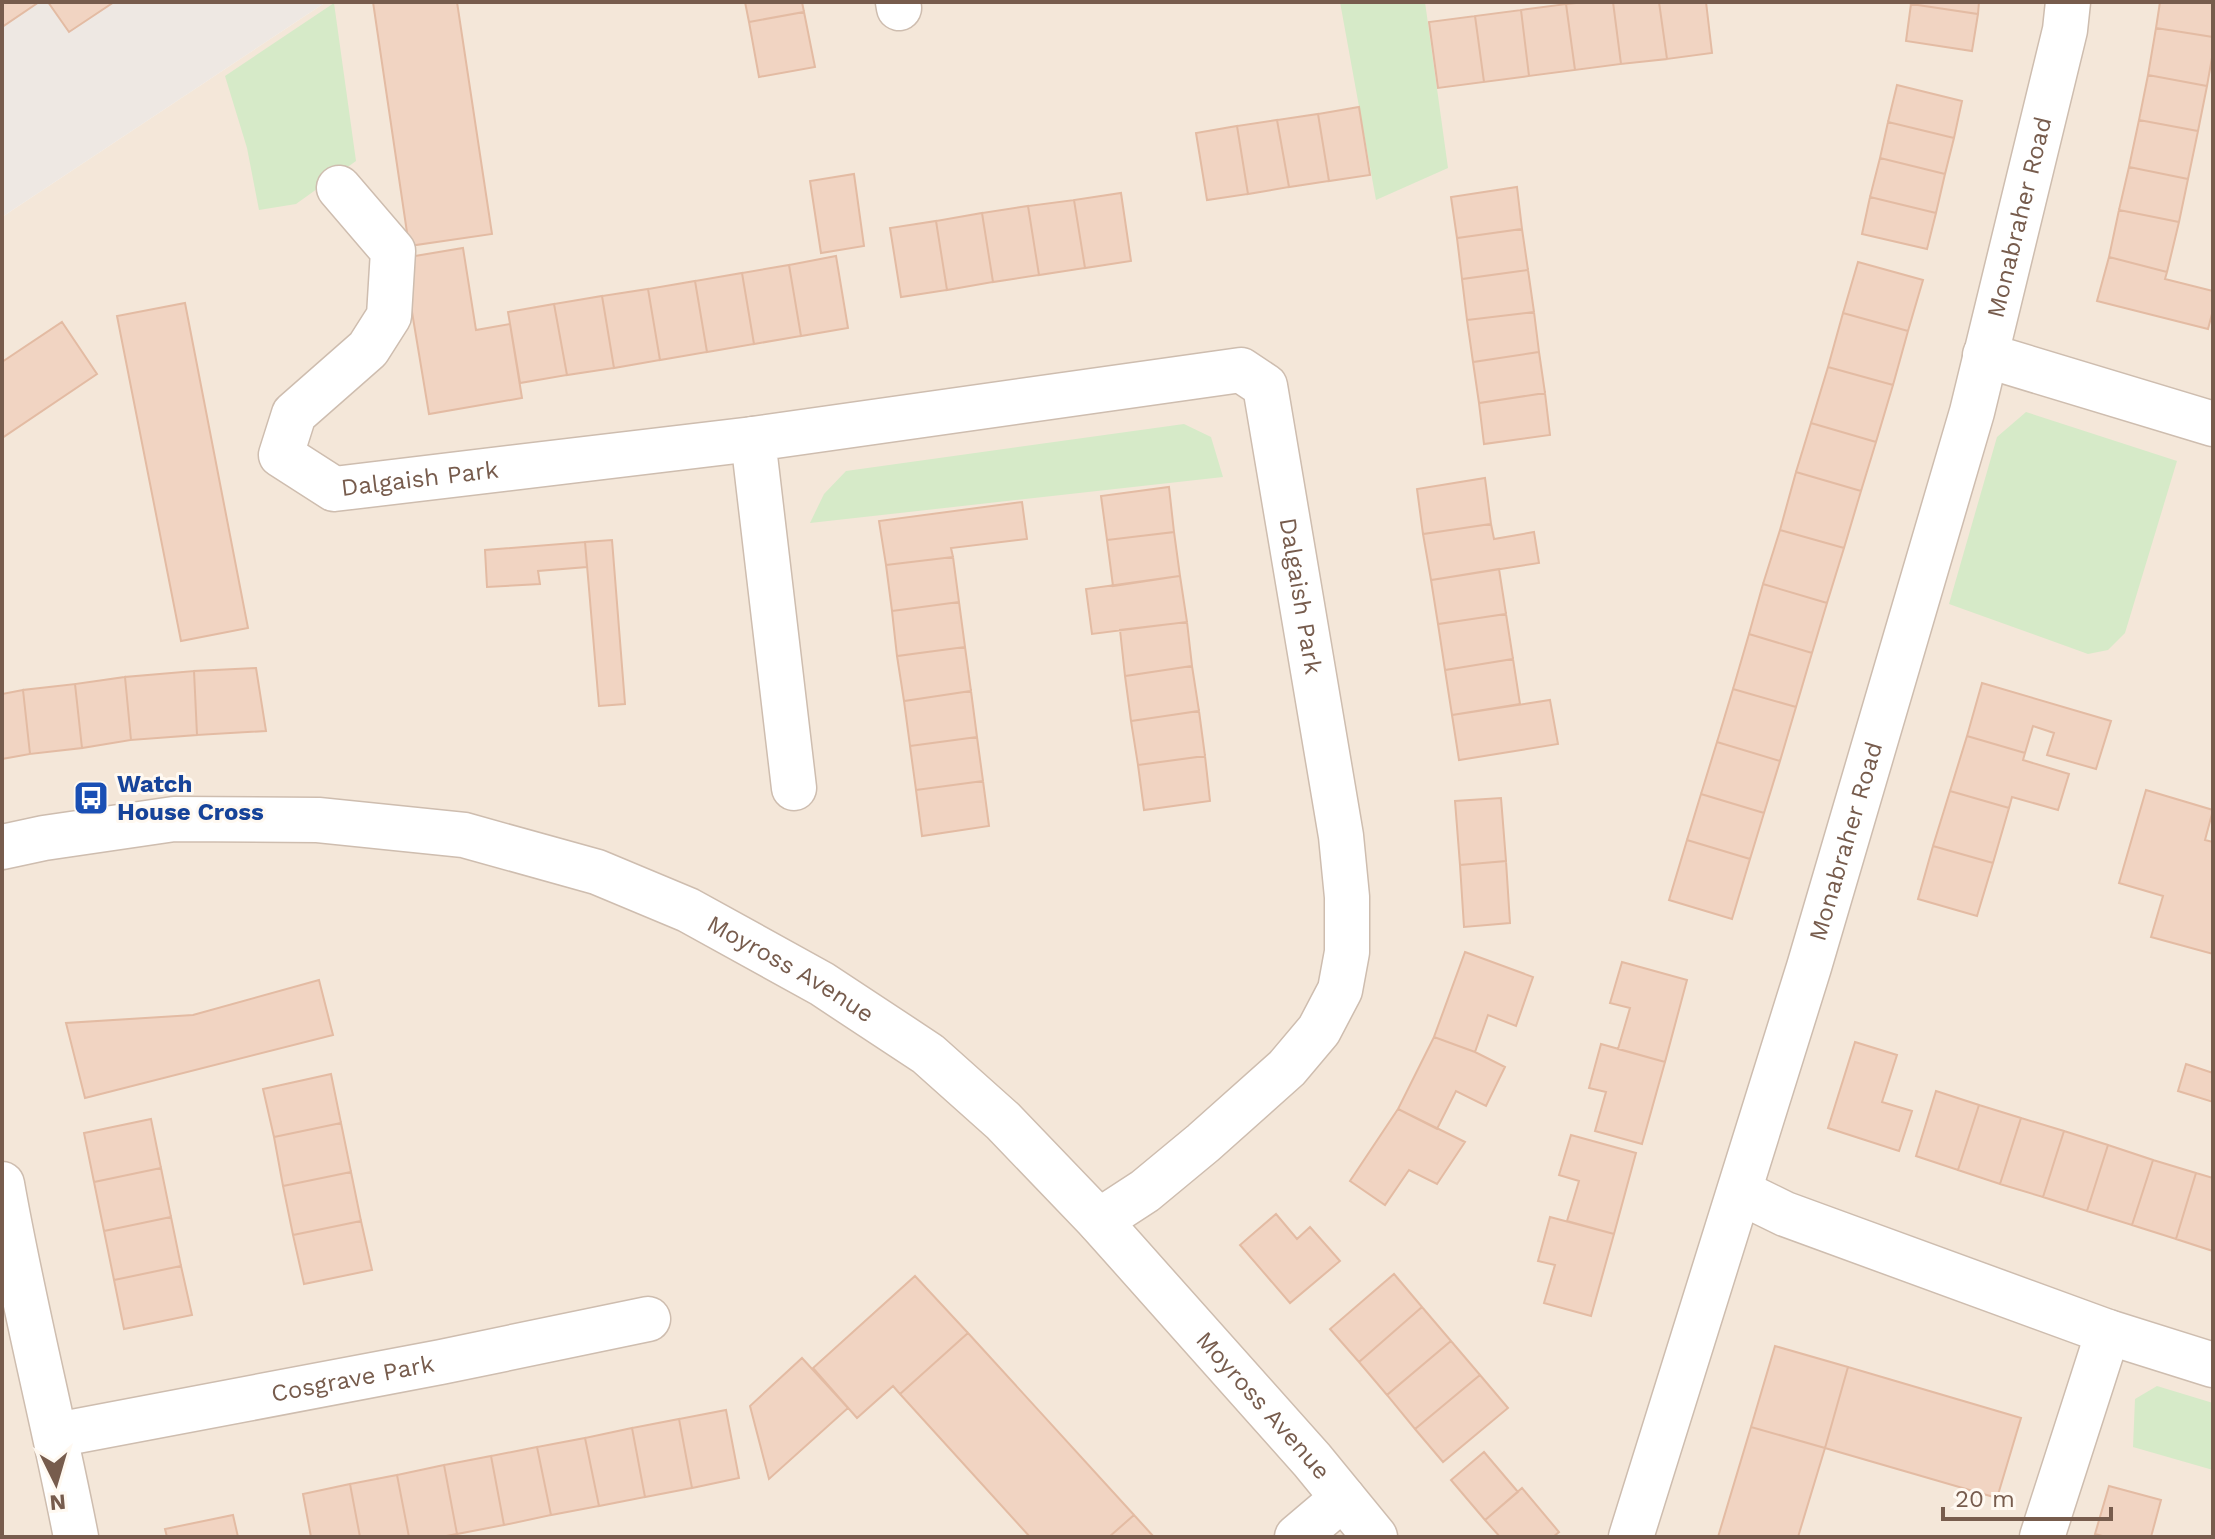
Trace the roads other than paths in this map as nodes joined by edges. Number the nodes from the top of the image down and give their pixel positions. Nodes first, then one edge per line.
1 (2068, 2) edge
2 (339, 188) dead end
3 (1985, 355) junction
4 (2213, 424) edge
5 (753, 439) junction
6 (794, 788) dead end
7 (2, 847) edge
8 (2, 1184) edge
9 (1740, 1192) junction
10 (1099, 1221) junction
11 (9, 1271) edge
12 (648, 1319) dead end
13 (2108, 1332) junction
14 (2213, 1365) edge
15 (56, 1435) junction
16 (1343, 1498) junction
17 (76, 1537) edge
18 (1297, 1537) edge
19 (1375, 1537) edge
20 (1631, 1537) edge
21 (2042, 1537) edge

1 - 3 street, Monabraher Road
2 - 5 street, Dalgaish Park
3 - 4 street
3 - 9 street, Monabraher Road
5 - 6 street
5 - 10 street, Dalgaish Park
7 - 10 street, Moyross Avenue
8 - 11 street
9 - 13 street
9 - 20 street, Monabraher Road
10 - 16 street, Moyross Avenue
11 - 15 street
12 - 15 street, Cosgrave Park
13 - 14 street
13 - 21 street
15 - 17 street
16 - 18 street
16 - 19 street, Moyross Avenue

